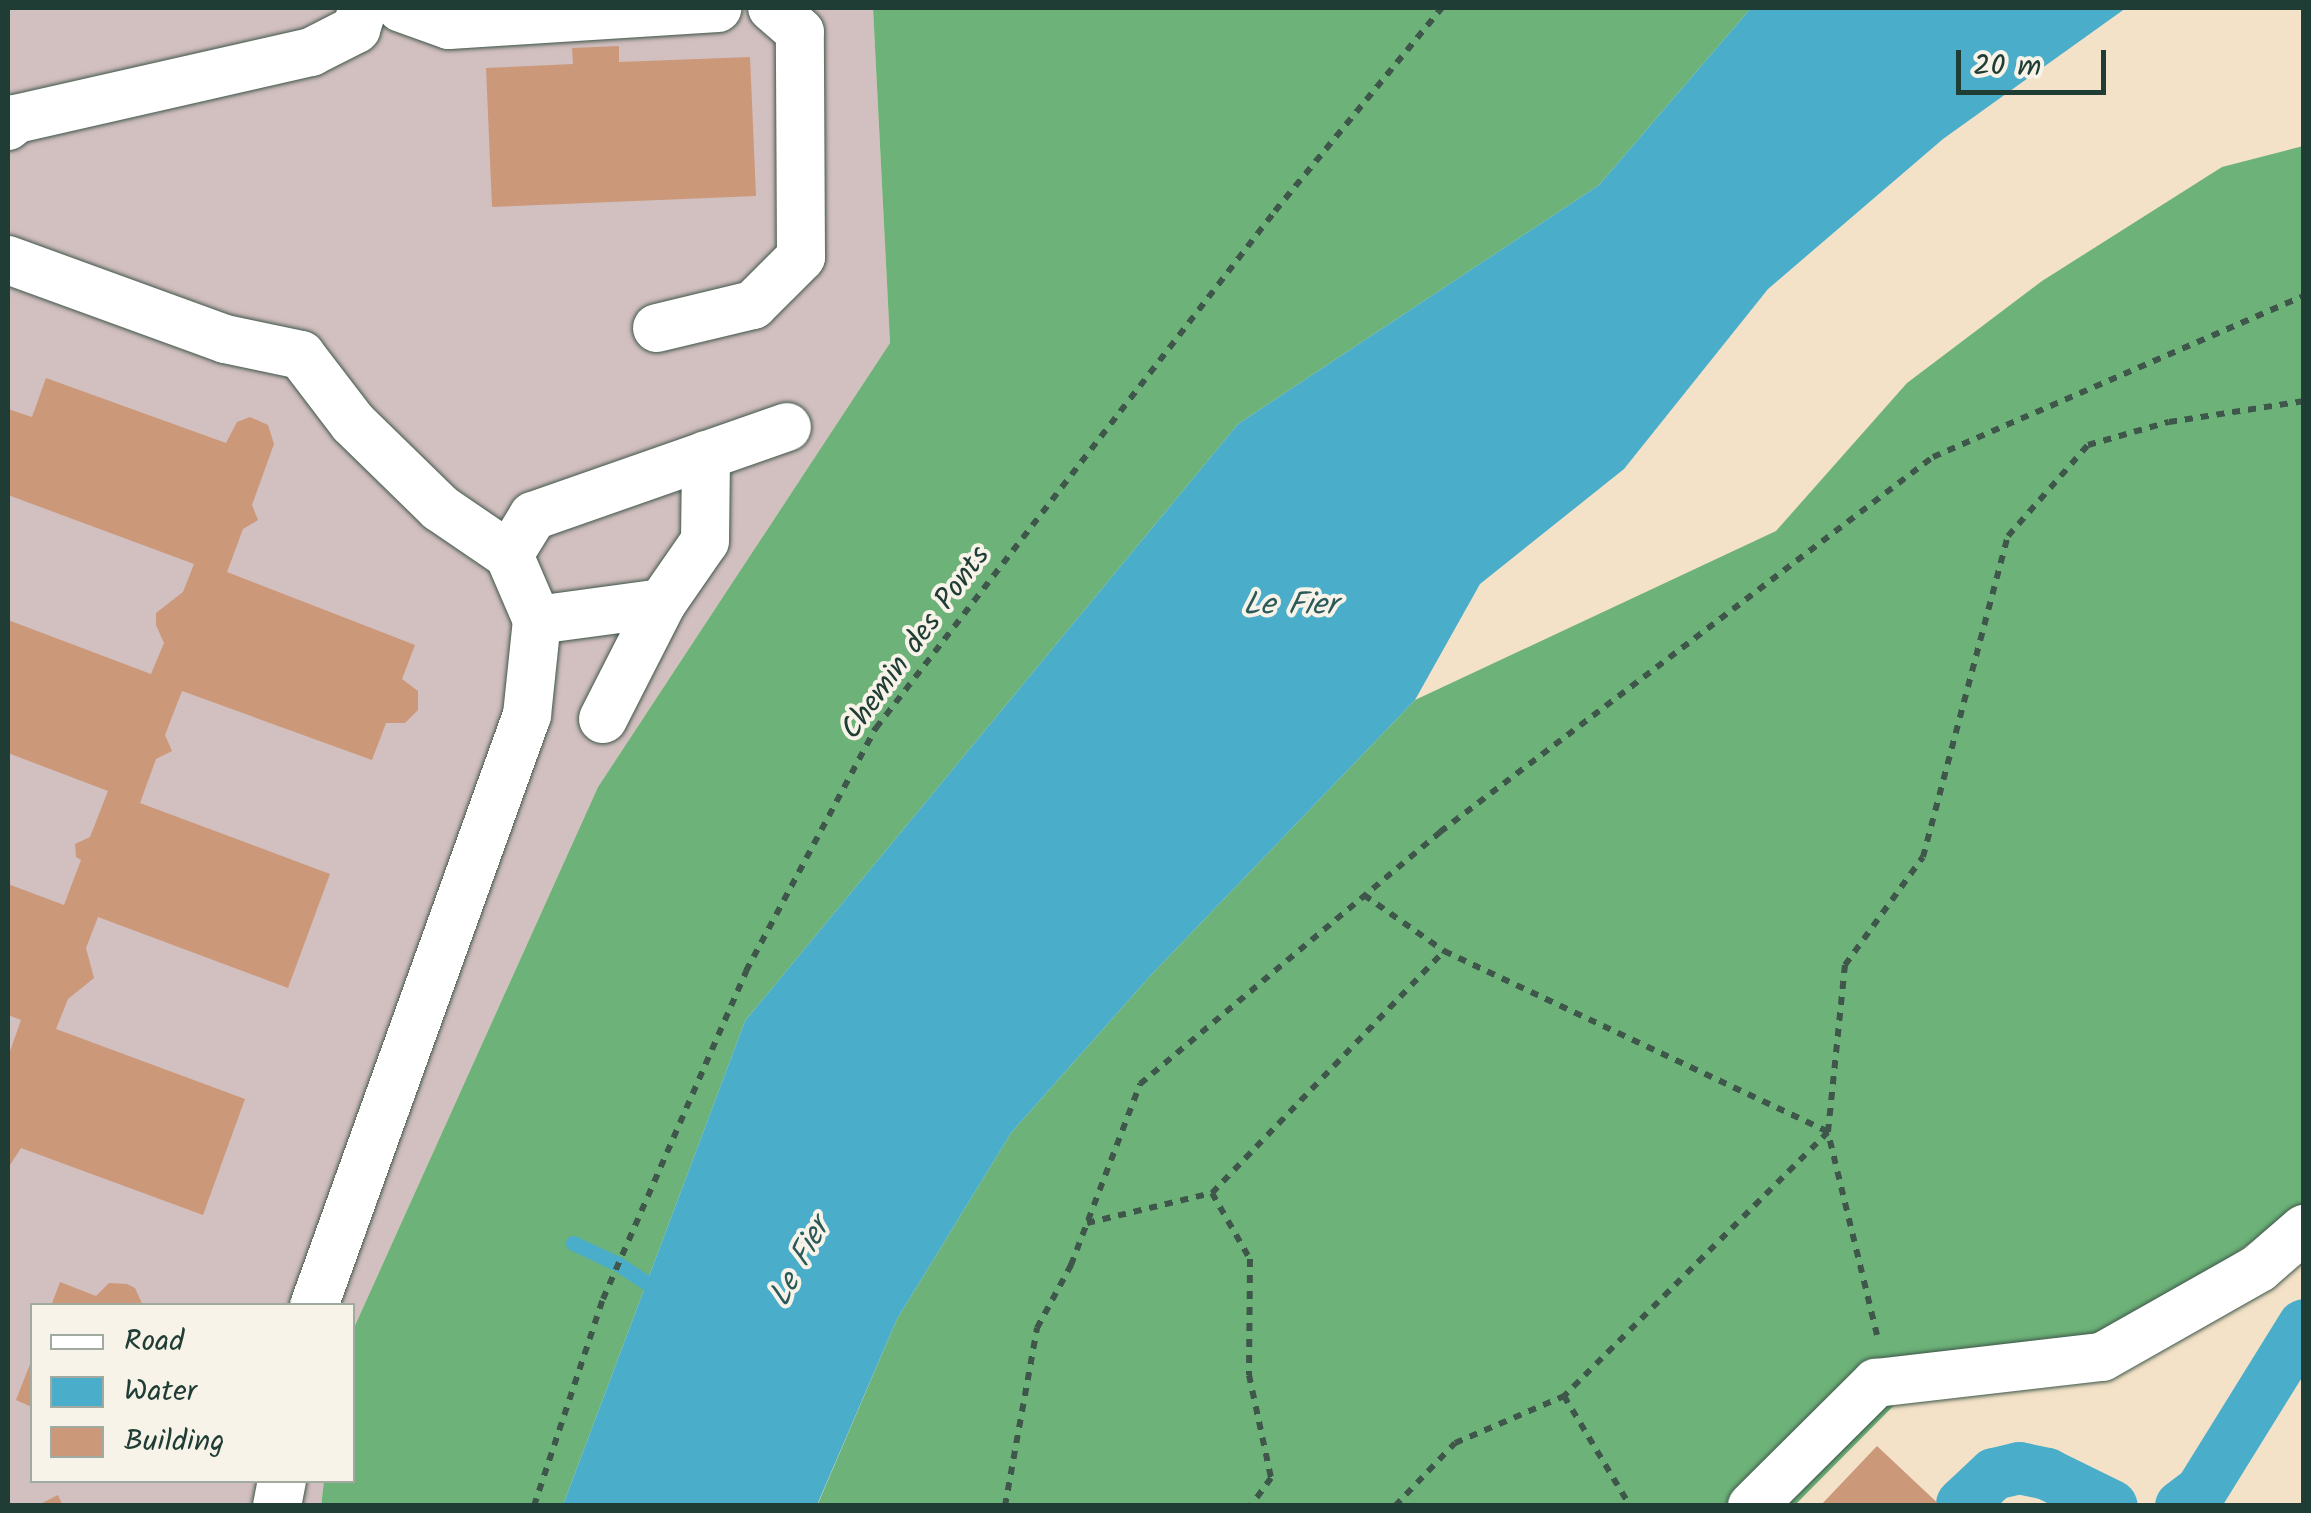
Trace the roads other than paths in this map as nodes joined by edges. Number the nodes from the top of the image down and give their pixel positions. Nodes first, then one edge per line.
1 (363, 8) edge
2 (401, 8) edge
3 (717, 8) edge
4 (772, 8) edge
5 (8, 126) edge
6 (8, 260) edge
7 (657, 328) dead end
8 (787, 426) dead end
9 (706, 455) junction
10 (510, 555) junction
11 (662, 603) junction
12 (537, 620) junction
13 (604, 719) dead end
14 (2304, 1229) edge
15 (315, 1303) edge
16 (1752, 1506) edge

1 - 5 lane
2 - 3 lane
4 - 7 lane
6 - 10 lane
8 - 9 lane
9 - 10 lane
9 - 11 lane
10 - 12 lane
11 - 12 lane
11 - 13 lane
12 - 15 lane
14 - 16 lane

